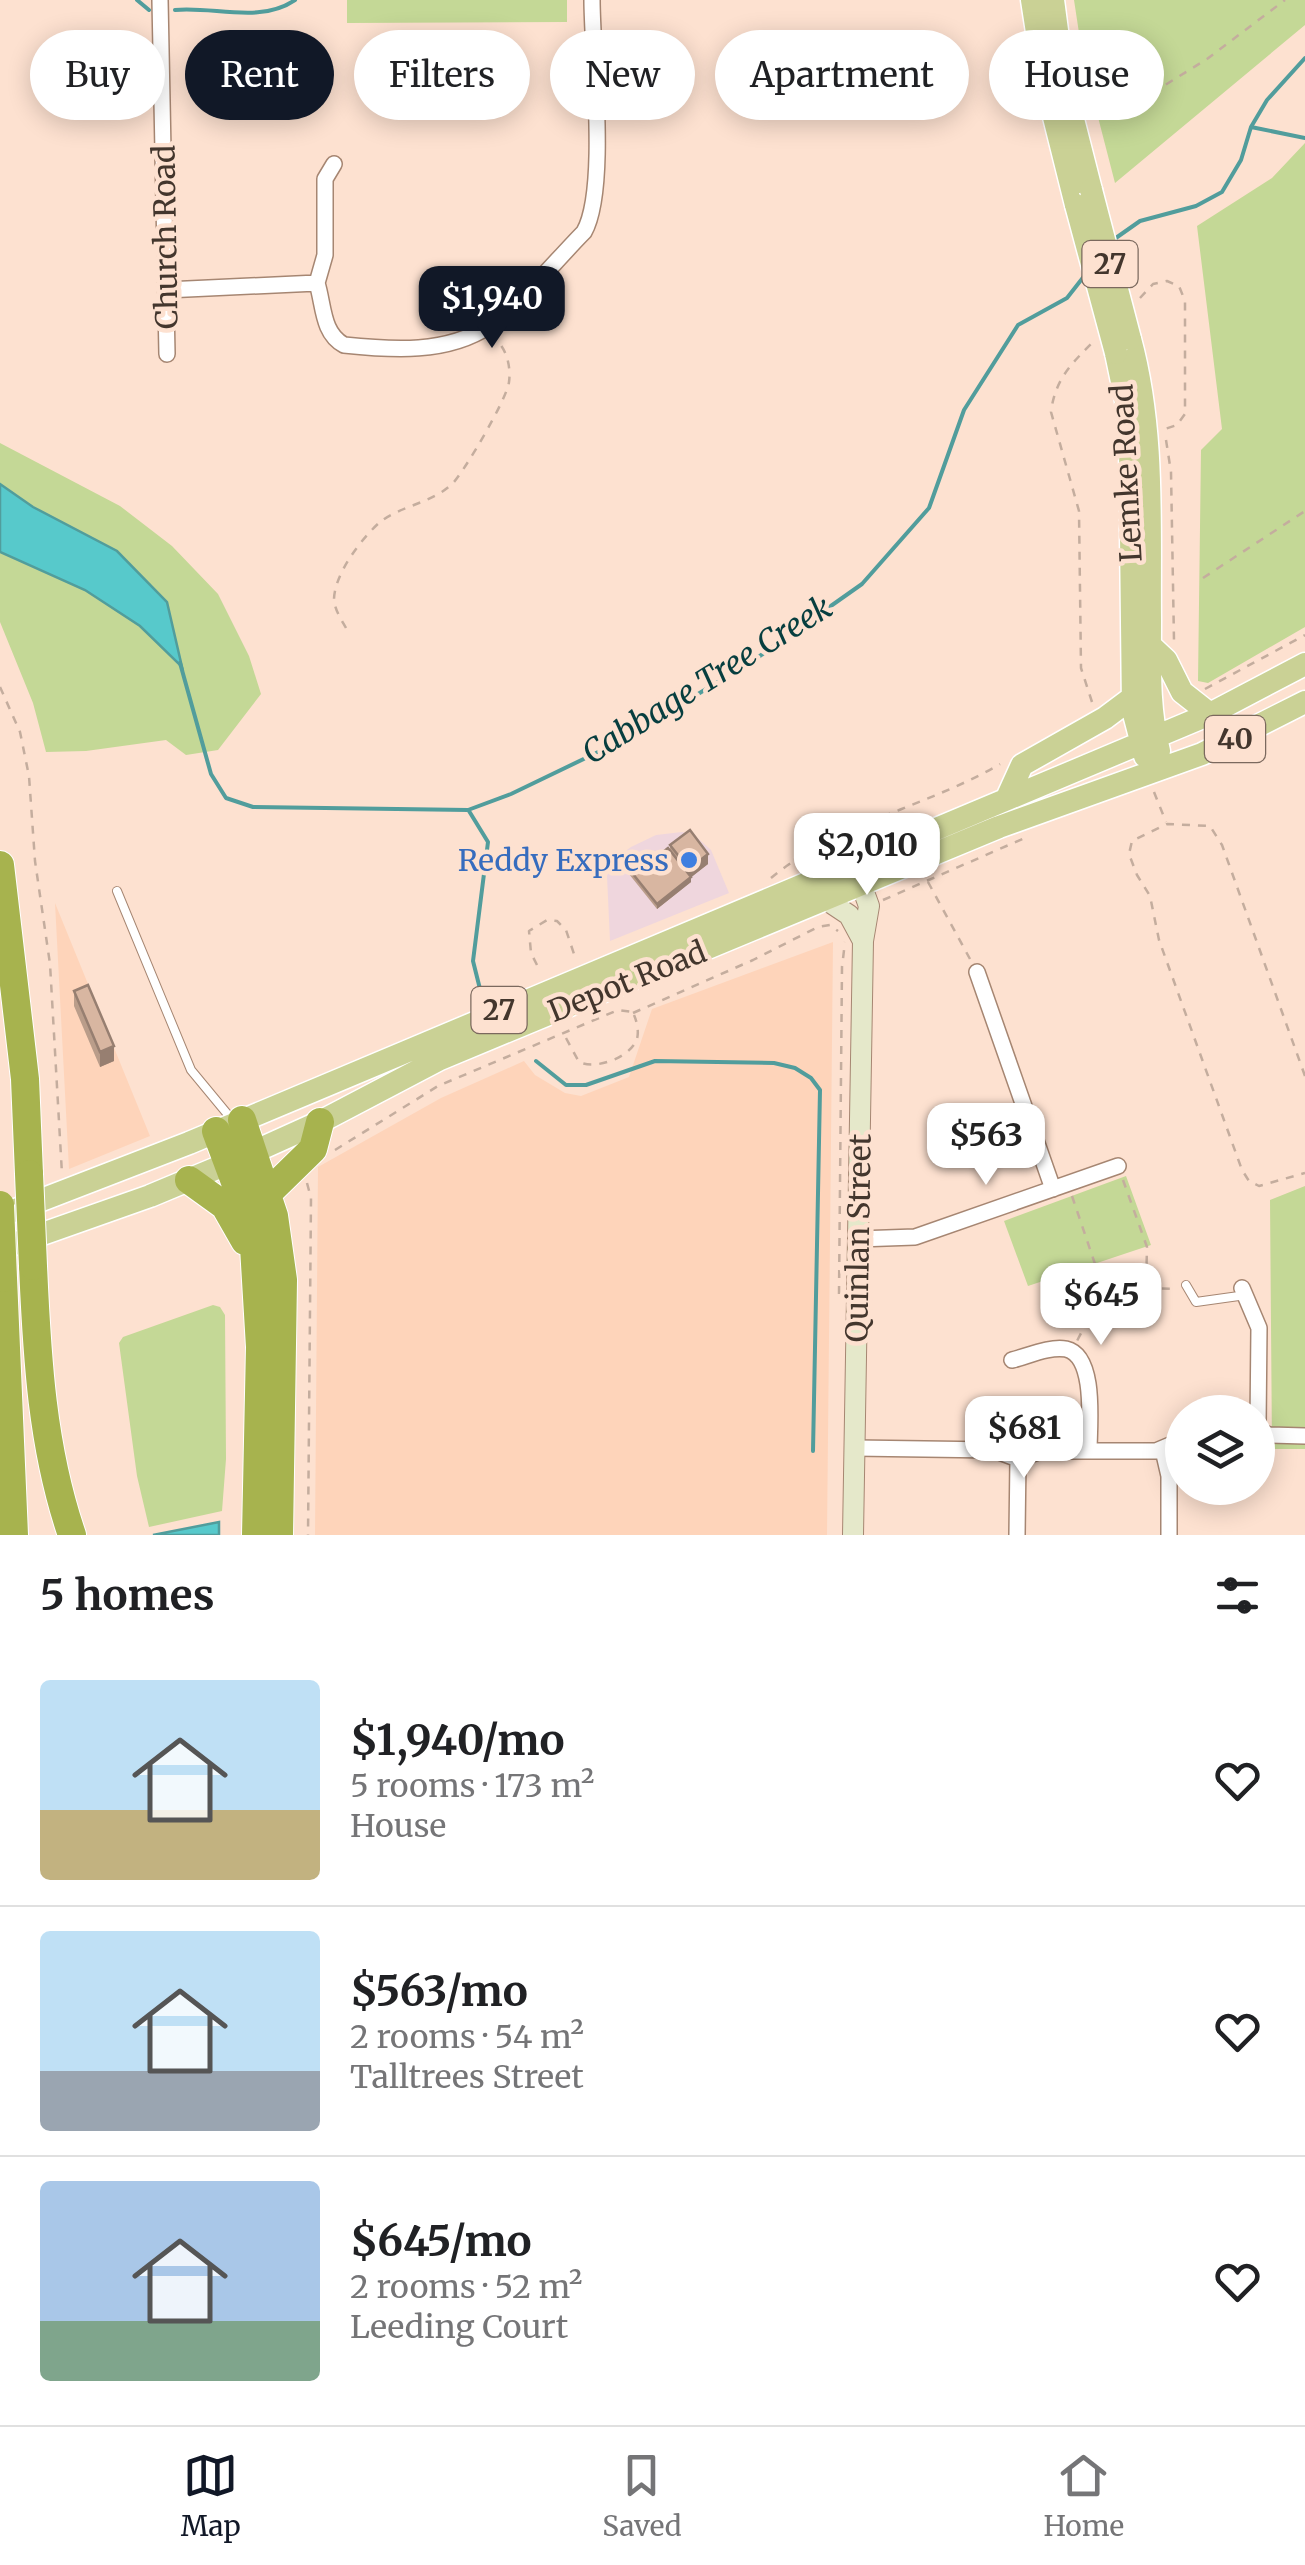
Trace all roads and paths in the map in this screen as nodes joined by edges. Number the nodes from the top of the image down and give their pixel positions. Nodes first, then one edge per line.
1 (160, 0) edge
2 (592, 0) edge
3 (1032, 0) edge
4 (1052, 0) edge
5 (1285, 0) edge
6 (1164, 85) edge
7 (334, 164) dead end
8 (1083, 198) junction
9 (317, 284) junction
10 (166, 290) junction
11 (484, 330) junction
12 (1123, 346) junction
13 (167, 354) dead end
14 (1164, 429) dead end
15 (1305, 512) edge
16 (1203, 578) dead end
17 (346, 628) dead end
18 (1305, 634) edge
19 (1174, 644) dead end
20 (1150, 645) junction
21 (1305, 664) edge
22 (0, 688) edge
23 (1199, 690) dead end
24 (1133, 697) junction
25 (1305, 702) edge
26 (1210, 714) junction
27 (1148, 739) junction
28 (1006, 761) dead end
29 (1156, 782) junction
30 (1007, 798) junction
31 (1167, 824) junction
32 (1034, 832) dead end
33 (0, 864) edge
34 (928, 881) junction
35 (766, 883) dead end
36 (802, 883) junction
37 (117, 891) dead end
38 (868, 894) junction
39 (825, 898) junction
40 (862, 941) junction
41 (576, 960) dead end
42 (537, 965) dead end
43 (977, 972) joint
44 (634, 1013) junction
45 (566, 1038) dead end
46 (1305, 1076) edge
47 (320, 1122) junction
48 (231, 1125) junction
49 (330, 1153) dead end
50 (242, 1157) junction
51 (1118, 1166) joint
52 (1305, 1173) edge
53 (62, 1176) dead end
54 (305, 1178) dead end
55 (189, 1180) junction
56 (1060, 1186) junction
57 (268, 1194) junction
58 (0, 1205) edge
59 (0, 1216) edge
60 (858, 1240) junction
61 (0, 1249) edge
62 (254, 1256) junction
63 (1187, 1287) joint
64 (1244, 1291) joint
65 (839, 1306) dead end
66 (1072, 1351) junction
67 (1012, 1360) dead end
68 (1258, 1395) edge
69 (1275, 1435) edge
70 (1305, 1436) edge
71 (855, 1448) junction
72 (1163, 1450) joint
73 (1089, 1451) junction
74 (1018, 1459) junction
75 (65, 1528) edge
76 (14, 1535) edge
77 (256, 1535) edge
78 (279, 1535) edge
79 (308, 1535) edge
80 (854, 1535) edge
81 (1018, 1535) edge
82 (1169, 1535) edge

1 - 10 street, Church Road
2 - 11 street
3 - 8 main road, Lemke Road / 27
4 - 8 main road, Lemke Road / 27
5 - 6 path
7 - 9 street
8 - 12 main road, Lemke Road / 27, bridge
9 - 10 street
9 - 11 street
10 - 13 street, Church Road
11 - 17 path
12 - 20 main road, Lemke Road / 27
12 - 24 main road, Lemke Road / 27
14 - 19 path
15 - 16 path
18 - 23 path
20 - 26 main road
20 - 27 main road, Lemke Road / 27
21 - 26 main road, 40
22 - 53 path
24 - 27 main road, Lemke Road / 27
24 - 30 main road
25 - 29 main road, 40
26 - 27 main road, 40
27 - 29 main road, Lemke Road / 27
27 - 30 main road, 40
28 - 35 path
29 - 31 path
29 - 38 main road, Depot Road / 27
30 - 36 main road, Depot Road / 27
31 - 46 path
31 - 52 path
32 - 34 path
33 - 75 highway, bridge
34 - 38 path
34 - 43 path
36 - 38 street
36 - 48 main road, Depot Road / 27
37 - 48 lane
38 - 39 main road, Depot Road / 27
38 - 40 street, Quinlan Street
39 - 40 street
39 - 47 main road, Depot Road / 27
40 - 60 street, Quinlan Street
41 - 42 path
43 - 56 street
44 - 45 path
44 - 49 path
44 - 65 path
47 - 50 main road, Depot Road / 27
47 - 57 highway
48 - 50 highway
48 - 59 main road, Depot Road / 27
50 - 55 main road, Depot Road / 27
50 - 57 highway
50 - 62 highway
51 - 56 street
51 - 63 path
54 - 79 path
55 - 61 main road, Depot Road / 27
55 - 62 highway
56 - 60 street
56 - 66 path
57 - 78 highway
58 - 76 highway, bridge
60 - 71 street, Quinlan Street
62 - 77 highway
63 - 64 lane
64 - 68 street
66 - 67 street
66 - 73 street
69 - 70 street
71 - 74 street
71 - 80 street, Quinlan Street
72 - 73 street
72 - 82 street
73 - 74 street
74 - 81 street

